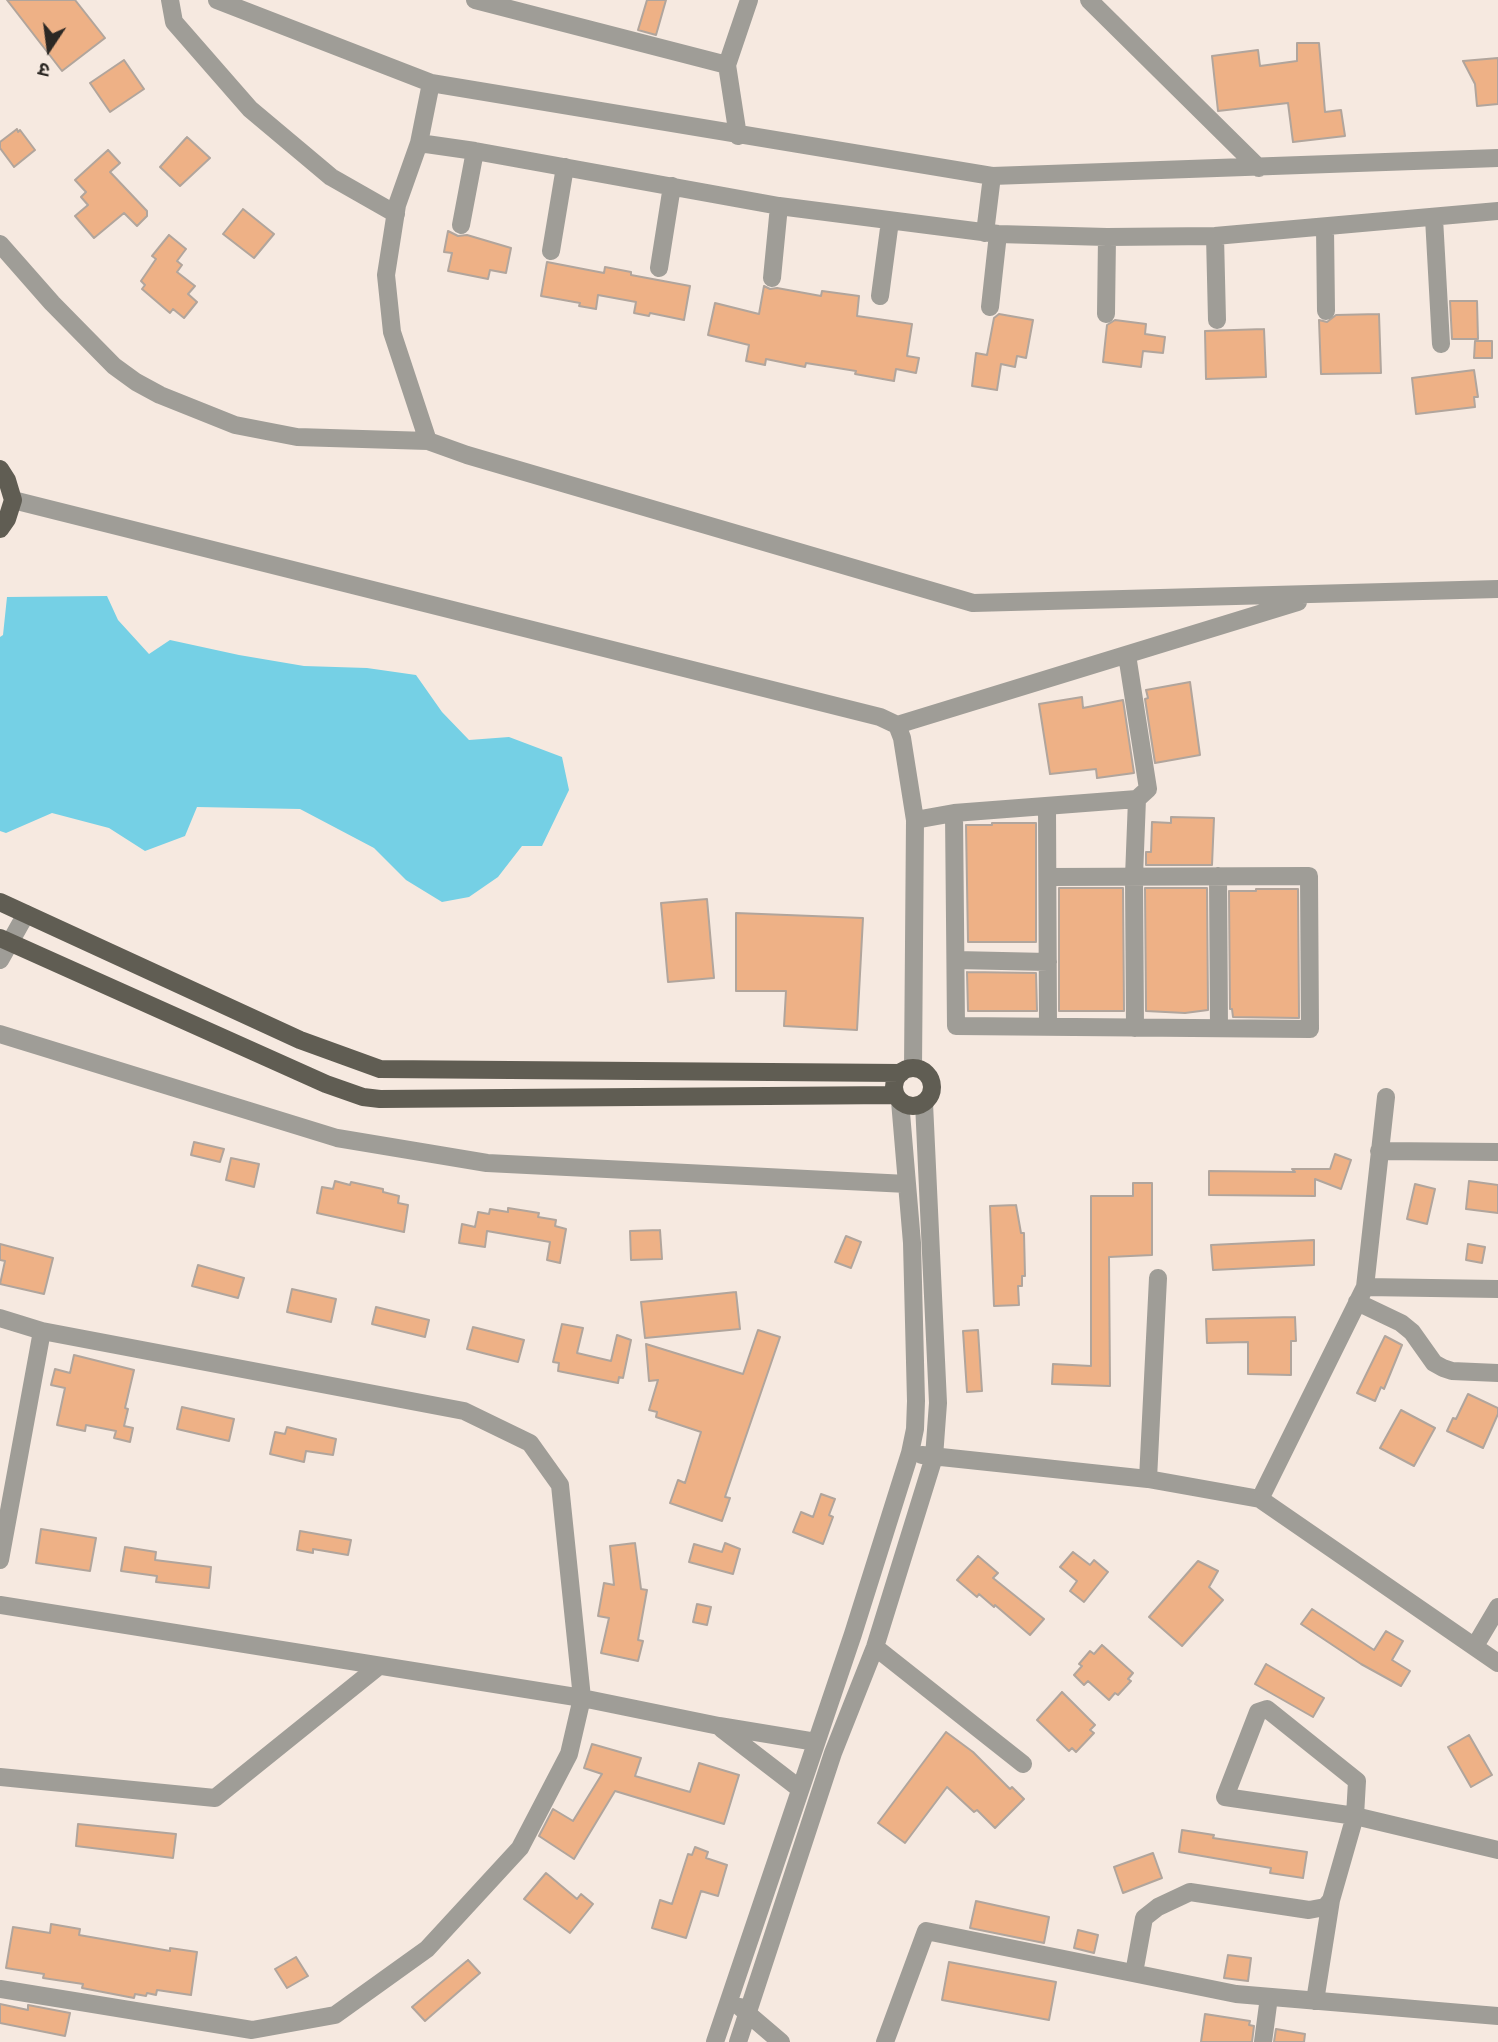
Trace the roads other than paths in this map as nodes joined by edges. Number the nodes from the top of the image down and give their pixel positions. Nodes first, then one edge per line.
1 (170, 0) edge
2 (217, 0) edge
3 (475, 0) edge
4 (749, 0) edge
5 (1089, 0) edge
6 (727, 65) junction
7 (430, 83) junction
8 (738, 136) junction
9 (419, 143) junction
10 (475, 151) junction
11 (1498, 158) edge
12 (565, 167) junction
13 (1259, 168) junction
14 (992, 176) junction
15 (672, 186) junction
16 (779, 206) junction
17 (1498, 211) edge
18 (396, 214) junction
19 (1434, 218) junction
20 (890, 221) junction
21 (461, 225) dead end
22 (1325, 228) junction
23 (992, 233) junction
24 (1215, 236) junction
25 (1107, 237) junction
26 (0, 244) edge
27 (551, 251) dead end
28 (659, 268) dead end
29 (772, 278) dead end
30 (880, 296) dead end
31 (990, 307) dead end
32 (1326, 311) dead end
33 (1106, 314) dead end
34 (1217, 320) dead end
35 (1441, 344) dead end
36 (428, 441) junction
37 (0, 469) edge
38 (13, 500) junction
39 (0, 529) edge
40 (1498, 589) edge
41 (1318, 596) junction
42 (1127, 655) junction
43 (897, 725) junction
44 (1137, 799) junction
45 (1047, 807) junction
46 (954, 813) junction
47 (915, 820) junction
48 (1219, 876) junction
49 (1049, 877) junction
50 (1134, 877) junction
51 (0, 902) edge
52 (26, 914) junction
53 (6, 941) edge
54 (0, 960) edge
55 (956, 960) junction
56 (1048, 962) junction
57 (1048, 1027) junction
58 (1135, 1028) junction
59 (1219, 1028) junction
60 (0, 1034) edge
61 (907, 1071) junction
62 (1386, 1097) dead end
63 (898, 1098) junction
64 (923, 1103) junction
65 (1379, 1151) junction
66 (1498, 1152) edge
67 (907, 1184) junction
68 (1158, 1278) dead end
69 (1498, 1289) edge
70 (1361, 1294) junction
71 (0, 1318) edge
72 (41, 1331) junction
73 (1498, 1373) edge
74 (910, 1453) junction
75 (933, 1457) junction
76 (1148, 1479) junction
77 (1260, 1499) junction
78 (0, 1560) edge
79 (0, 1605) edge
80 (1498, 1607) edge
81 (1475, 1646) junction
82 (875, 1647) junction
83 (1498, 1663) edge
84 (379, 1666) junction
85 (582, 1698) junction
86 (719, 1727) junction
87 (816, 1742) junction
88 (1023, 1764) dead end
89 (0, 1777) edge
90 (800, 1789) junction
91 (1356, 1816) junction
92 (1498, 1850) edge
93 (1331, 1900) junction
94 (1134, 1973) junction
95 (0, 1989) edge
96 (1269, 1997) junction
97 (729, 1999) junction
98 (1315, 2001) junction
99 (748, 2013) junction
100 (1498, 2016) edge
101 (715, 2042) edge
102 (738, 2042) edge
103 (781, 2042) edge
104 (885, 2042) edge
105 (1263, 2042) edge

1 - 18 street
2 - 7 street
3 - 6 street
4 - 6 street
5 - 13 street
6 - 8 street
7 - 8 street
7 - 9 street
8 - 14 street
9 - 10 street
9 - 18 street
10 - 12 street
10 - 21 street
11 - 13 street
12 - 15 street
12 - 27 street
13 - 14 street
14 - 23 street
15 - 16 street
15 - 28 street
16 - 20 street
16 - 29 street
17 - 19 street
18 - 36 street
19 - 22 street
19 - 35 street
20 - 23 street
20 - 30 street
22 - 24 street
22 - 32 street
23 - 25 street
23 - 31 street
24 - 25 street
24 - 34 street
25 - 33 street
26 - 36 street
36 - 41 street
37 - 38 main road
38 - 39 main road
38 - 43 street
40 - 41 street
41 - 42 street
42 - 43 street
42 - 44 street
43 - 47 street
44 - 45 street
44 - 50 street
45 - 46 street
45 - 49 street
46 - 47 street
46 - 55 street
47 - 61 street
48 - 50 street
48 - 59 street
48 - 59 street
49 - 50 street
49 - 56 street
50 - 58 street
51 - 52 main road
52 - 53 street
52 - 61 main road
53 - 54 street
53 - 63 main road
55 - 56 street
55 - 57 street
56 - 57 street
57 - 58 street
58 - 59 street
60 - 67 street
61 - 63 main road
61 - 64 main road
62 - 65 street
63 - 64 main road
63 - 67 street
64 - 75 street
65 - 66 street
65 - 70 street
67 - 74 street
68 - 76 street
69 - 70 street
70 - 73 street
70 - 77 street
71 - 72 street
72 - 78 street
72 - 85 street
74 - 75 street
74 - 87 street
75 - 76 street
75 - 82 street
76 - 77 street
77 - 81 street
79 - 84 street
80 - 81 street
81 - 83 street
82 - 88 street
82 - 99 street
84 - 85 street
84 - 89 street
85 - 86 street
85 - 95 street
86 - 87 street
86 - 90 street
87 - 90 street
90 - 97 street
91 - 91 street
91 - 92 street
91 - 93 street
93 - 94 street
93 - 98 street
94 - 96 street
94 - 104 street
96 - 98 street
96 - 105 street
97 - 99 street
97 - 101 street
98 - 100 street
99 - 102 street
99 - 103 street

